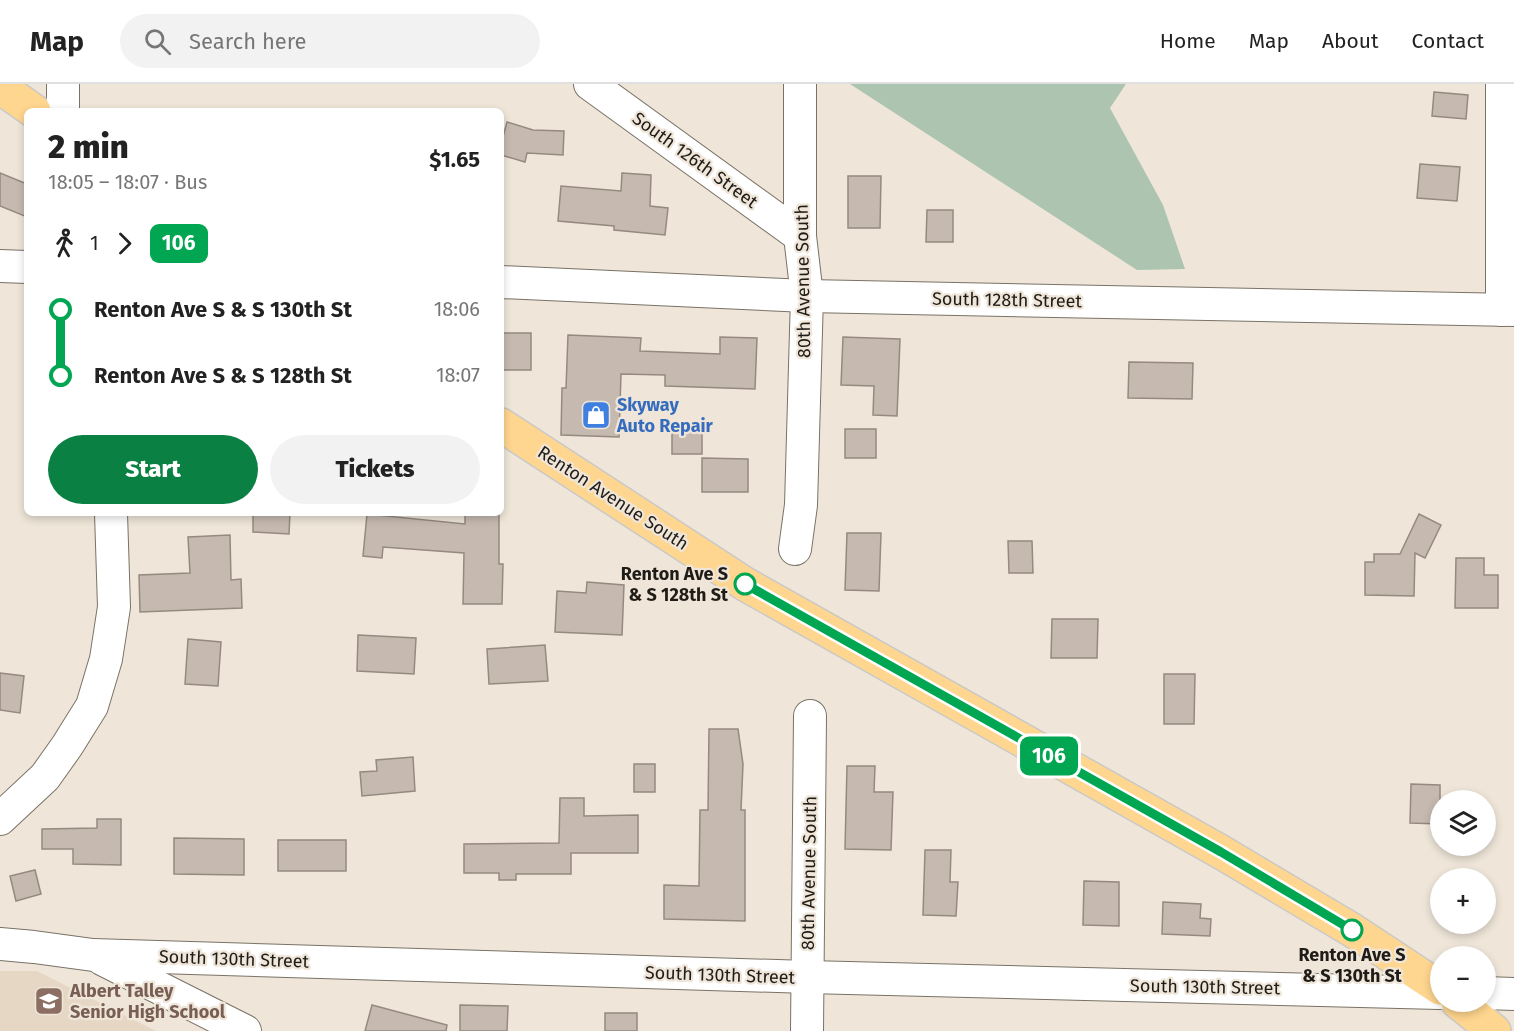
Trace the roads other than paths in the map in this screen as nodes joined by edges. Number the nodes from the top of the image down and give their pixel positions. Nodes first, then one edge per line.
1 (63, 84) edge
2 (590, 84) edge
3 (800, 84) edge
4 (1502, 84) edge
5 (0, 87) edge
6 (30, 108) edge
7 (63, 108) edge
8 (800, 236) junction
9 (0, 266) edge
10 (24, 267) edge
11 (504, 282) edge
12 (807, 296) junction
13 (1508, 310) edge
14 (504, 427) edge
15 (111, 516) edge
16 (795, 549) dead end
17 (810, 716) dead end
18 (0, 819) edge
19 (0, 944) edge
20 (93, 955) junction
21 (807, 977) junction
22 (1430, 983) edge
23 (1430, 990) edge
24 (1496, 993) edge
25 (1514, 994) edge
26 (1470, 1012) edge
27 (245, 1031) edge
28 (807, 1031) edge
29 (1494, 1031) edge

1 - 7 street
2 - 8 street, South 126th Street
3 - 8 street, 80th Avenue South
4 - 13 street
5 - 6 main road
8 - 12 street, 80th Avenue South
9 - 10 street
11 - 12 street, South 128th Street
12 - 13 street, South 128th Street
12 - 16 street, 80th Avenue South
14 - 22 main road, Renton Avenue South
15 - 18 street
17 - 21 street, 80th Avenue South
19 - 20 street, South 130th Street
20 - 21 street, South 130th Street
20 - 27 street
21 - 23 street, South 130th Street
21 - 28 street, 80th Avenue South
24 - 25 street
26 - 29 main road

